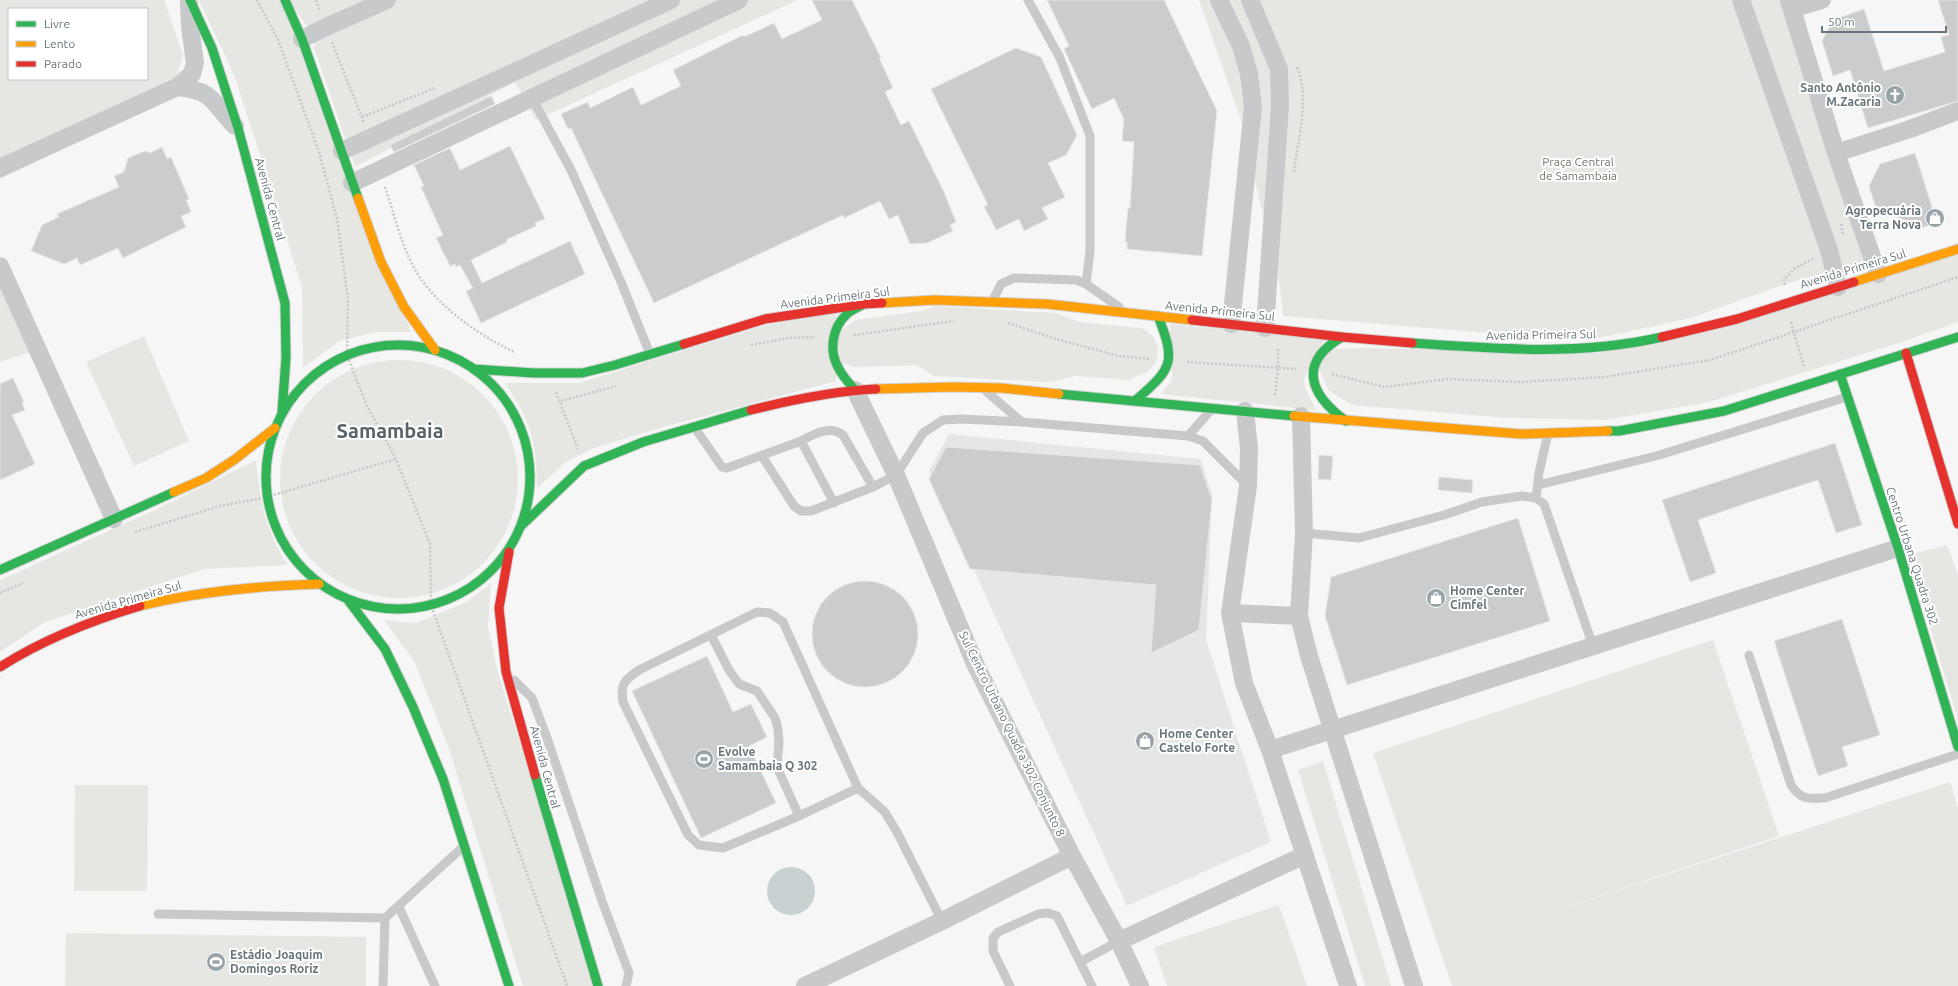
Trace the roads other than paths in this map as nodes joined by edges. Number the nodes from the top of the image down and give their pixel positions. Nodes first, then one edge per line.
1 (190, 0) edge
2 (285, 0) edge
3 (387, 0) edge
4 (671, 0) edge
5 (739, 0) edge
6 (1028, 0) edge
7 (1219, 0) edge
8 (1250, 0) edge
9 (1741, 0) edge
10 (1822, 0) edge
11 (1790, 5) edge
12 (302, 39) junction
13 (178, 87) junction
14 (532, 98) junction
15 (1958, 111) edge
16 (238, 128) junction
17 (342, 151) junction
18 (1836, 153) junction
19 (0, 168) edge
20 (352, 183) junction
21 (1958, 249) edge
22 (0, 266) edge
23 (1878, 274) junction
24 (1086, 284) junction
25 (1838, 287) junction
26 (992, 302) junction
27 (864, 304) junction
28 (1126, 312) junction
29 (1158, 316) junction
30 (1231, 324) junction
31 (1265, 328) junction
32 (1342, 337) junction
33 (1958, 337) edge
34 (435, 350) junction
35 (1906, 353) junction
36 (650, 354) junction
37 (474, 369) junction
38 (1840, 374) junction
39 (982, 388) junction
40 (855, 390) junction
41 (1848, 398) junction
42 (1136, 400) junction
43 (1213, 408) junction
44 (1245, 411) junction
45 (282, 412) junction
46 (1301, 416) junction
47 (1346, 421) junction
48 (1022, 422) junction
49 (275, 428) junction
50 (695, 428) junction
51 (1548, 433) junction
52 (1188, 436) junction
53 (801, 441) junction
54 (762, 456) junction
55 (896, 475) junction
56 (1538, 485) junction
57 (1248, 486) junction
58 (873, 487) junction
59 (1536, 498) junction
60 (834, 503) junction
61 (114, 519) junction
62 (1958, 524) edge
63 (522, 525) junction
64 (1304, 533) junction
65 (1898, 548) junction
66 (509, 550) junction
67 (0, 570) edge
68 (319, 584) junction
69 (348, 600) junction
70 (1230, 613) junction
71 (1299, 616) junction
72 (711, 636) junction
73 (1593, 646) junction
74 (1749, 655) dead end
75 (0, 667) edge
76 (506, 672) junction
77 (1332, 730) junction
78 (1958, 747) edge
79 (1270, 750) junction
80 (1958, 754) edge
81 (858, 788) junction
82 (799, 816) junction
83 (464, 846) junction
84 (1305, 855) junction
85 (1072, 856) junction
86 (399, 908) junction
87 (158, 914) dead end
88 (385, 918) junction
89 (942, 921) junction
90 (1119, 941) junction
91 (1080, 962) junction
92 (383, 986) edge
93 (435, 986) edge
94 (509, 986) edge
95 (598, 986) edge
96 (626, 986) edge
97 (805, 986) edge
98 (1010, 986) edge
99 (1092, 986) edge
100 (1140, 986) edge
101 (1348, 986) edge
102 (1414, 986) edge

1 - 13 street
1 - 16 main road, Avenida Central
2 - 12 main road
3 - 12 street
4 - 17 street
5 - 14 street
6 - 24 lane
7 - 30 street
8 - 31 street
9 - 25 street
10 - 11 street
11 - 18 street
12 - 17 main road
13 - 16 street
13 - 19 street
14 - 20 street
14 - 36 lane
15 - 18 street
16 - 45 main road, Avenida Central
17 - 20 main road
18 - 23 street
20 - 34 main road
21 - 23 main road, Avenida Primeira Sul
22 - 61 street
23 - 25 main road, Avenida Primeira Sul
24 - 26 lane
24 - 28 lane
25 - 32 main road, Avenida Primeira Sul
26 - 27 main road, Avenida Primeira Sul
26 - 28 main road, Avenida Primeira Sul
27 - 36 main road, Avenida Primeira Sul
27 - 40 main road
28 - 29 main road, Avenida Primeira Sul
29 - 30 main road, Avenida Primeira Sul
29 - 42 main road
30 - 31 main road, Avenida Primeira Sul
31 - 32 main road, Avenida Primeira Sul
32 - 47 main road
33 - 35 main road
34 - 37 main road
34 - 45 main road
35 - 38 main road
35 - 62 main road
36 - 37 main road, Avenida Primeira Sul
37 - 63 main road
38 - 41 main road, Centro Urbana Quadra 302
38 - 51 main road
39 - 40 main road
39 - 42 main road
39 - 48 lane
40 - 50 main road
40 - 55 street, Sul Centro Urbano Quadra 302 Conjunto 8
41 - 56 lane
41 - 65 main road, Centro Urbana Quadra 302
42 - 43 main road
43 - 44 main road
43 - 52 lane
44 - 46 main road
44 - 57 street
45 - 49 main road
46 - 47 main road
46 - 64 street
47 - 51 main road
48 - 52 lane
48 - 55 lane
49 - 61 main road
49 - 68 main road
50 - 54 lane
50 - 63 main road
51 - 56 lane
52 - 57 lane
53 - 54 lane
53 - 58 lane
53 - 60 lane
54 - 60 lane
55 - 58 lane
55 - 85 street, Sul Centro Urbano Quadra 302 Conjunto 8
56 - 59 lane
57 - 70 street
58 - 60 lane
59 - 64 lane
59 - 73 lane
61 - 67 main road
63 - 66 main road
64 - 71 street
65 - 73 street
65 - 78 main road, Centro Urbana Quadra 302
66 - 69 main road
66 - 76 main road, Avenida Central
68 - 69 main road
68 - 75 main road, Avenida Primeira Sul
69 - 83 main road
70 - 71 street
70 - 79 street
71 - 77 street
72 - 81 lane
72 - 82 lane
72 - 82 lane
73 - 77 street
74 - 80 lane
76 - 95 main road, Avenida Central
76 - 96 lane
77 - 79 street
77 - 102 street
79 - 84 street
81 - 82 lane
81 - 89 lane
83 - 86 lane
83 - 94 main road
84 - 90 street
84 - 101 street
85 - 89 street
85 - 90 street, Sul Centro Urbano Quadra 302 Conjunto 8
86 - 88 lane
86 - 93 lane
87 - 88 lane
88 - 92 lane
89 - 97 street
90 - 91 lane
90 - 100 street, Sul Centro Urbano Quadra 302 Conjunto 8
91 - 98 lane
91 - 99 lane

